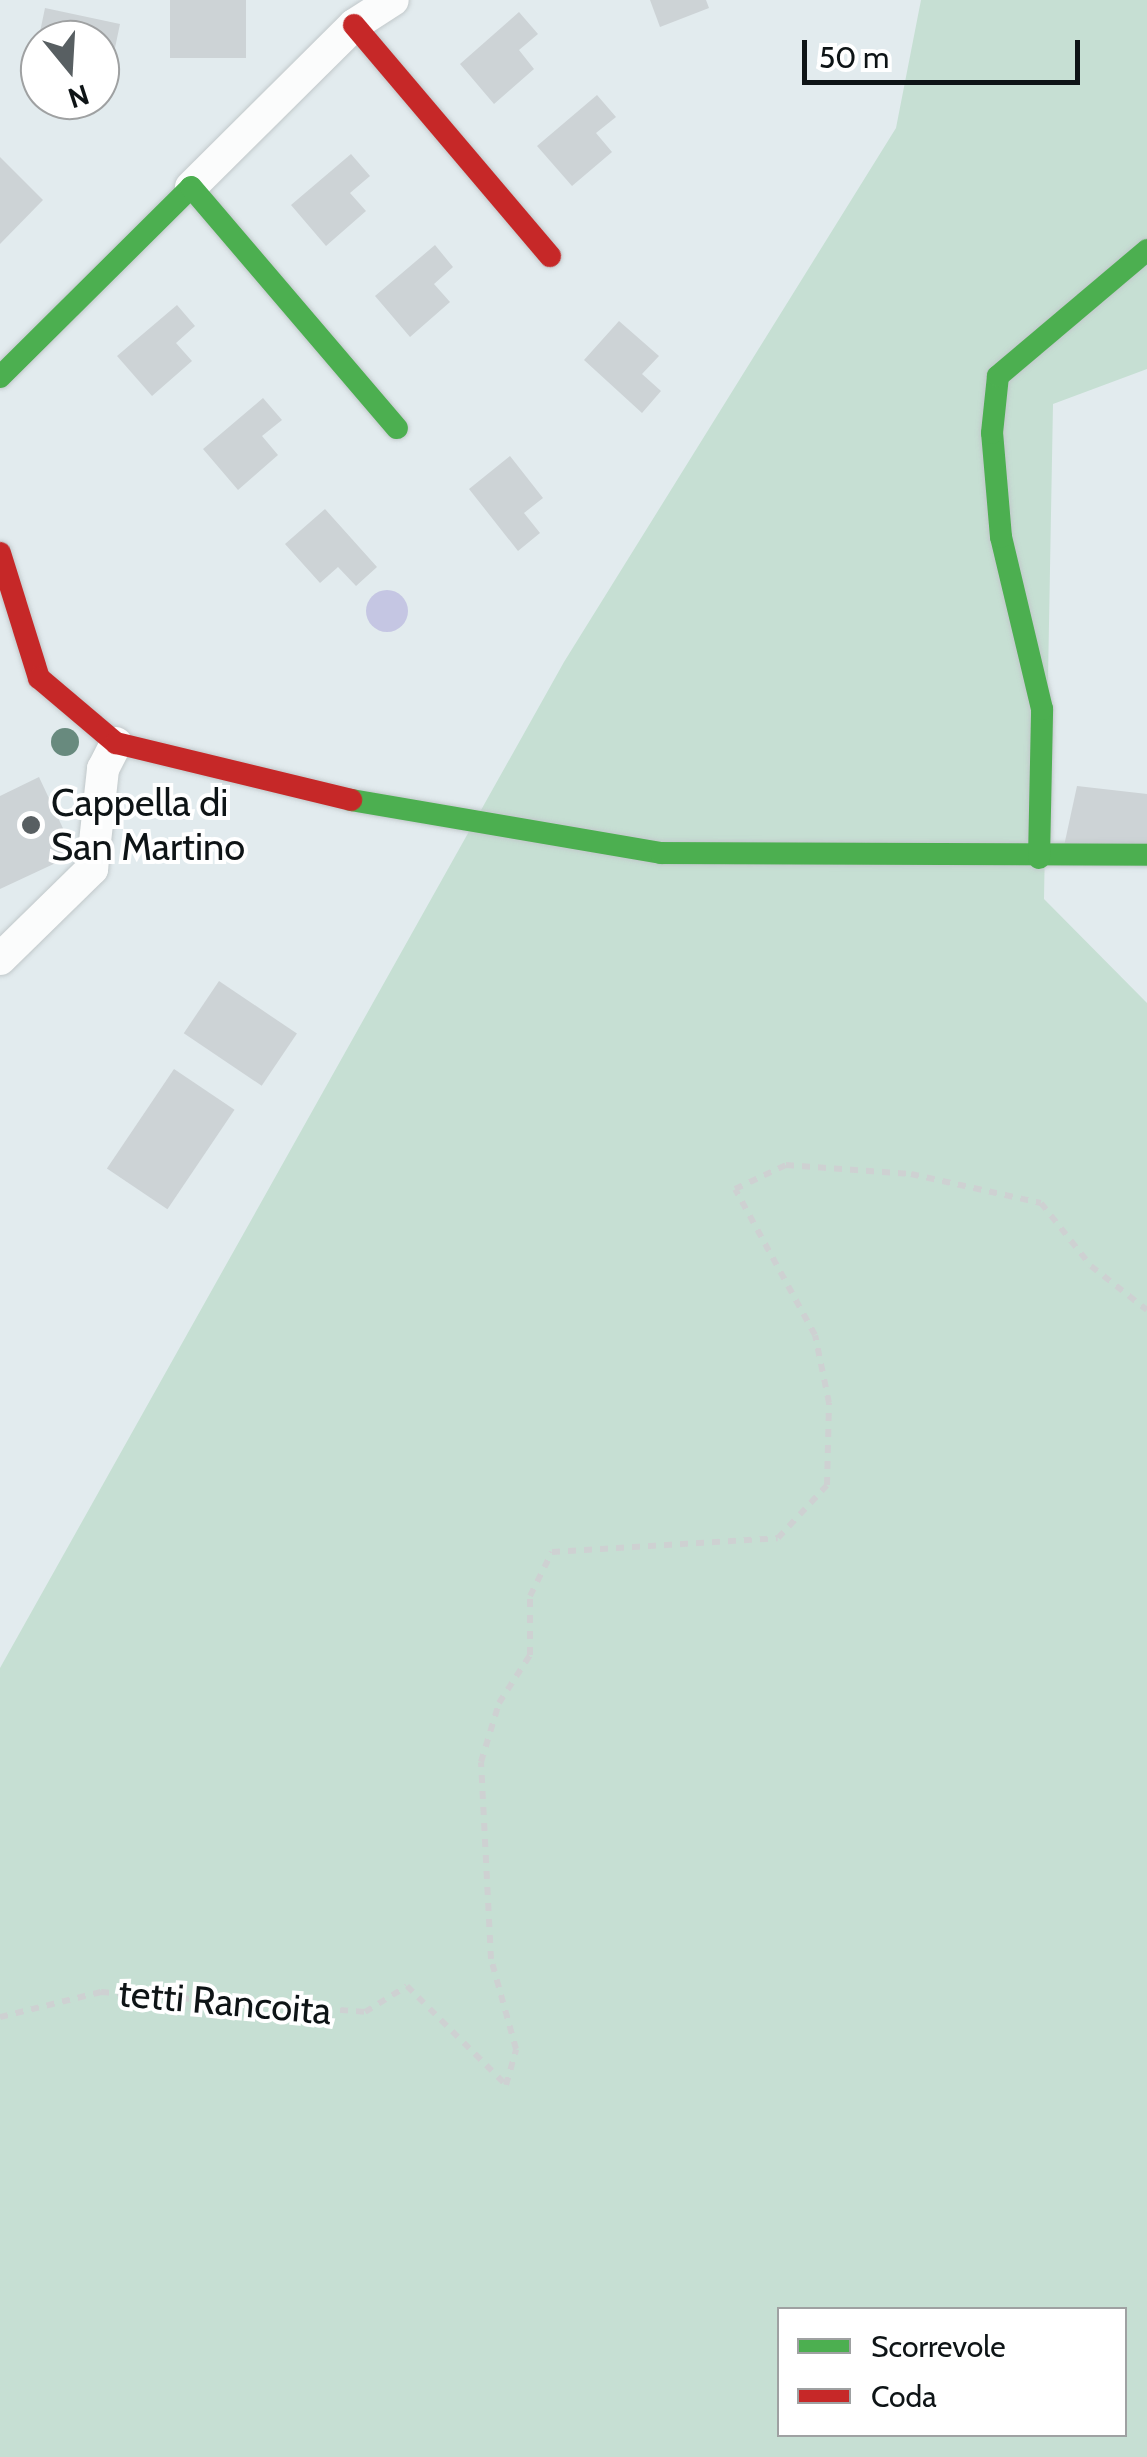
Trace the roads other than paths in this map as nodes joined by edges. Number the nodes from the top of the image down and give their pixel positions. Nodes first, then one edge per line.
1 (393, 0) edge
2 (354, 24) junction
3 (191, 188) junction
4 (1147, 250) edge
5 (550, 256) dead end
6 (0, 377) edge
7 (396, 428) dead end
8 (0, 553) edge
9 (116, 743) junction
10 (1147, 855) edge
11 (1039, 858) junction
12 (0, 960) edge

1 - 2 street
2 - 3 street
2 - 5 street
3 - 6 street
3 - 7 street
4 - 11 street
8 - 9 street
9 - 11 street
9 - 12 street
10 - 11 street

